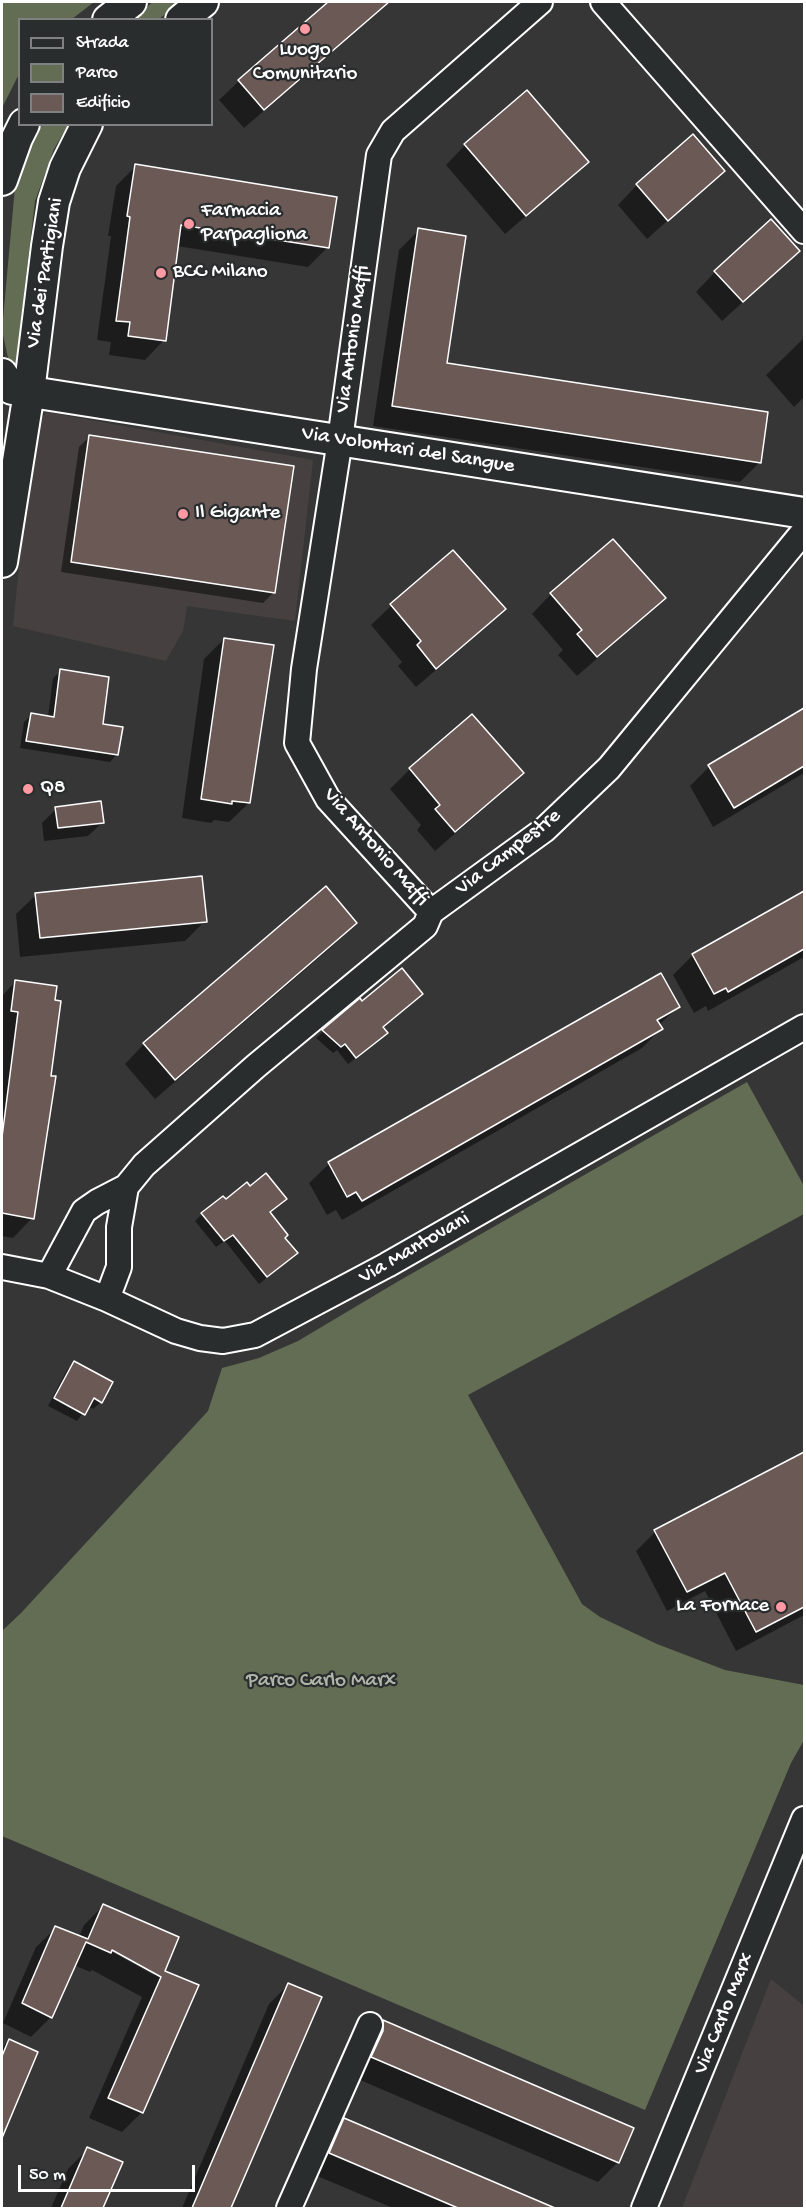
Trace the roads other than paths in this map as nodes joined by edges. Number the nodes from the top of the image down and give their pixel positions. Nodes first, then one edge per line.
1 (130, 2) edge
2 (203, 2) edge
3 (540, 2) edge
4 (603, 2) edge
5 (110, 18) edge
6 (183, 18) edge
7 (23, 126) edge
8 (86, 126) edge
9 (2, 180) edge
10 (804, 231) edge
11 (11, 388) edge
12 (340, 440) junction
13 (804, 513) edge
14 (804, 531) edge
15 (2, 562) edge
16 (431, 912) junction
17 (804, 1027) edge
18 (126, 1187) junction
19 (2, 1267) edge
20 (49, 1276) junction
21 (107, 1299) junction
22 (804, 1819) edge
23 (370, 2025) dead end
24 (289, 2208) edge
25 (644, 2208) edge

1 - 5 street
2 - 6 street
3 - 12 street, Via Antonio Maffi
4 - 10 street
7 - 9 street
8 - 11 street, Via dei Partigiani
11 - 12 street, Via Volontari del Sangue
11 - 15 street, Via dei Partigiani
12 - 13 street, Via Volontari del Sangue
12 - 16 street, Via Antonio Maffi
14 - 16 street, Via Campestre
16 - 18 street, Via Campestre
17 - 21 street, Via Mantovani
18 - 20 street, Via Campestre
18 - 21 street
19 - 20 street, Via Mantovani
20 - 21 street, Via Mantovani
22 - 25 street, Via Carlo Marx
23 - 24 street

